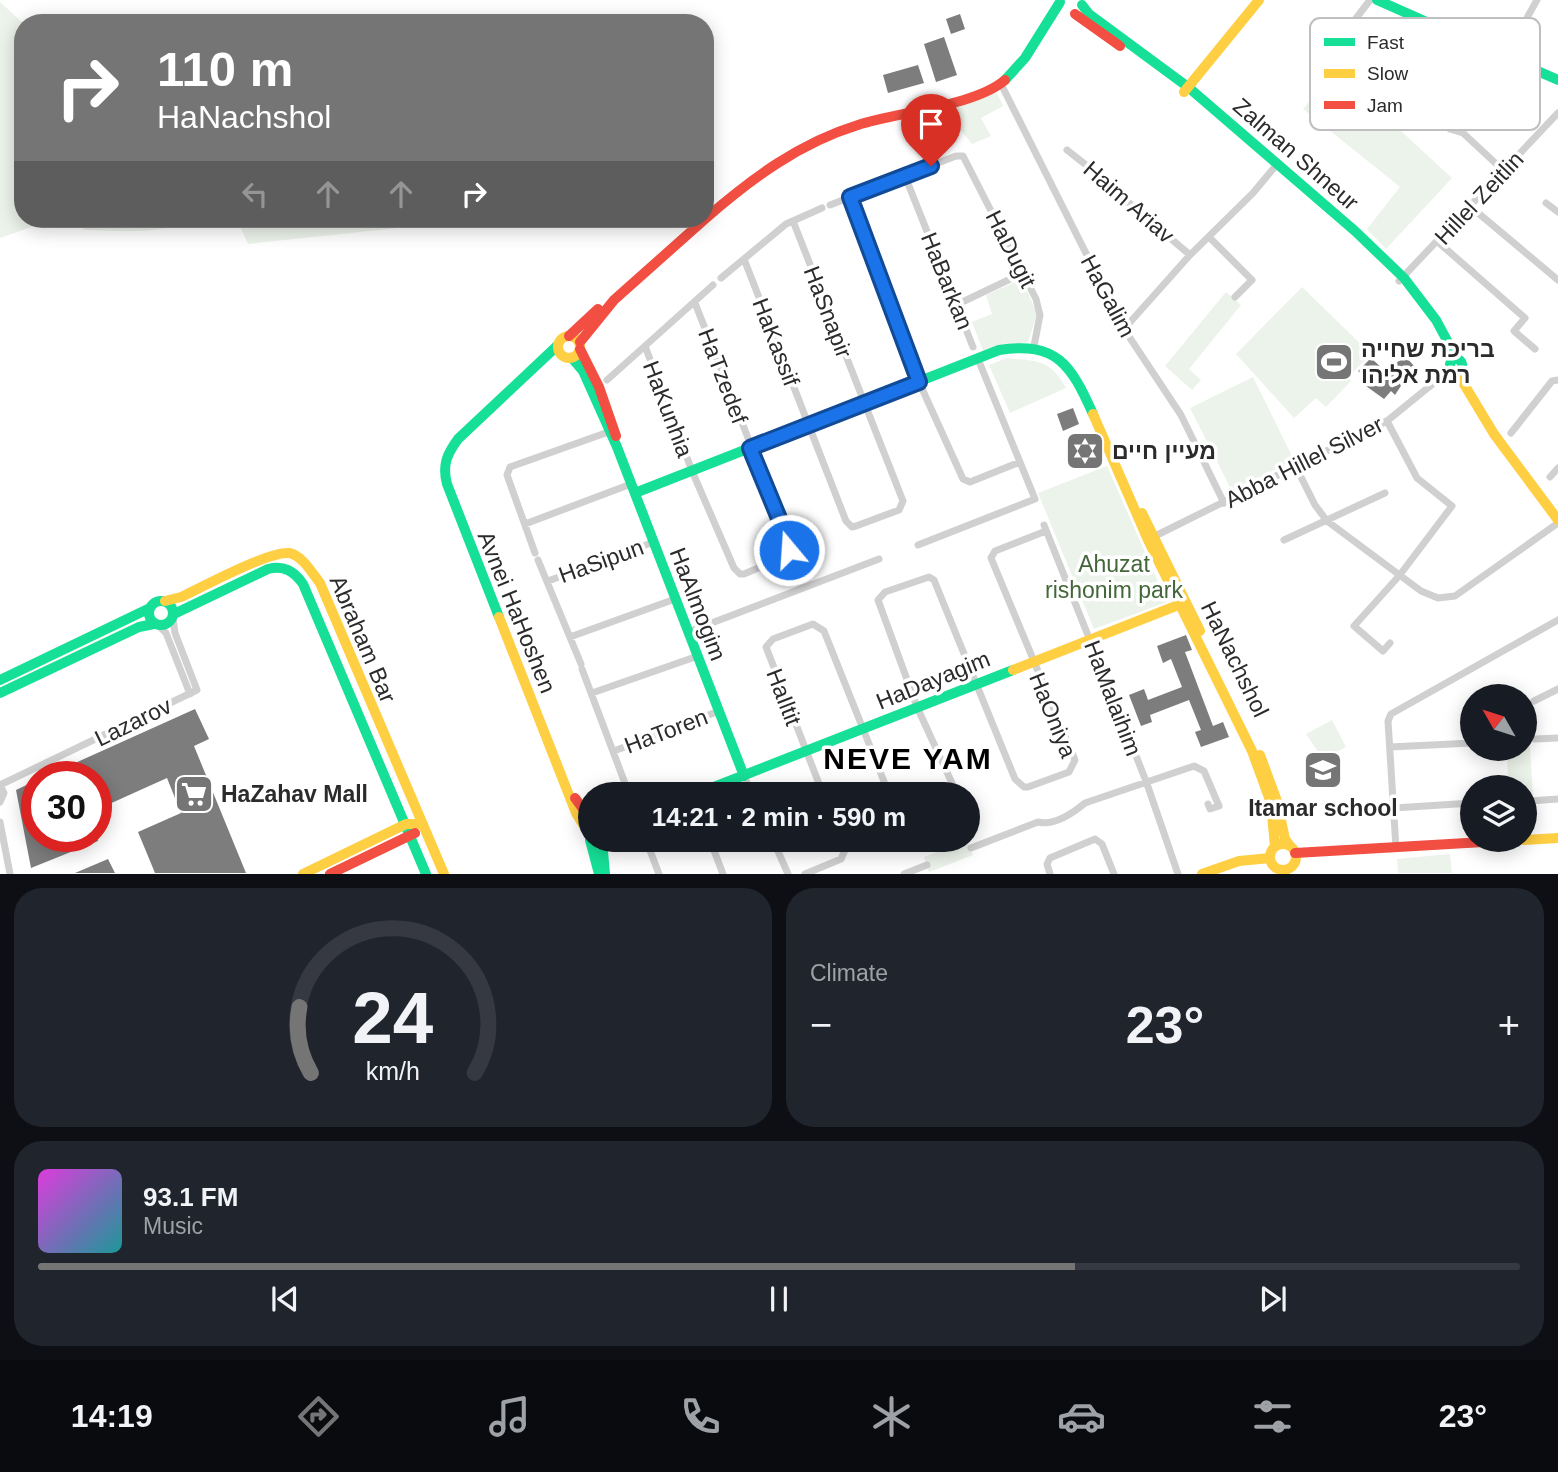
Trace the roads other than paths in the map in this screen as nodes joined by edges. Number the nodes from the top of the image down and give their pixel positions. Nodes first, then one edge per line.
1 (1259, 0) edge
2 (1370, 0) edge
3 (1377, 0) edge
4 (1537, 0) edge
5 (1082, 3) edge
6 (1061, 5) edge
7 (1075, 14) junction
8 (1356, 18) edge
9 (1419, 18) edge
10 (1527, 18) edge
11 (1540, 71) edge
12 (1558, 80) edge
13 (1001, 84) junction
14 (1186, 90) junction
15 (1558, 113) edge
16 (1453, 130) edge
17 (1068, 150) dead end
18 (1277, 165) junction
19 (1505, 172) junction
20 (905, 176) junction
21 (850, 197) junction
22 (1546, 203) dead end
23 (1471, 207) junction
24 (714, 211) edge
25 (1558, 212) edge
26 (793, 221) junction
27 (695, 228) edge
28 (1209, 237) junction
29 (1438, 242) junction
30 (1190, 255) junction
31 (744, 259) junction
32 (1025, 272) junction
33 (721, 278) dead end
34 (1401, 280) junction
35 (1558, 280) edge
36 (713, 285) dead end
37 (1235, 297) dead end
38 (614, 300) junction
39 (695, 303) junction
40 (956, 305) junction
41 (1124, 329) junction
42 (569, 336) junction
43 (558, 345) junction
44 (580, 345) junction
45 (645, 346) junction
46 (1034, 346) junction
47 (973, 347) dead end
48 (1535, 349) dead end
49 (567, 357) junction
50 (978, 359) junction
51 (1455, 366) junction
52 (527, 375) junction
53 (607, 380) dead end
54 (1558, 380) edge
55 (919, 382) junction
56 (864, 404) junction
57 (1387, 421) junction
58 (808, 426) junction
59 (611, 430) junction
60 (1511, 433) dead end
61 (750, 448) junction
62 (1020, 462) junction
63 (1296, 467) junction
64 (1558, 468) edge
65 (692, 471) junction
66 (1550, 477) dead end
67 (633, 488) junction
68 (1385, 493) dead end
69 (1224, 503) junction
70 (1558, 513) edge
71 (1327, 521) junction
72 (1558, 521) edge
73 (525, 524) junction
74 (1151, 538) junction
75 (1284, 540) dead end
76 (654, 542) junction
77 (918, 545) dead end
78 (879, 559) dead end
79 (1399, 576) junction
80 (548, 581) junction
81 (676, 598) junction
82 (165, 601) junction
83 (1182, 603) junction
84 (150, 608) junction
85 (173, 617) junction
86 (1558, 620) edge
87 (156, 624) junction
88 (688, 632) junction
89 (570, 636) junction
90 (1090, 639) junction
91 (1390, 643) dead end
92 (698, 656) junction
93 (1032, 662) junction
94 (0, 680) edge
95 (975, 684) junction
96 (1558, 689) edge
97 (194, 692) junction
98 (592, 692) junction
99 (0, 693) edge
100 (1537, 700) edge
101 (917, 707) junction
102 (719, 710) junction
103 (862, 729) junction
104 (1558, 738) edge
105 (1537, 739) edge
106 (1460, 744) edge
107 (1390, 747) junction
108 (614, 751) junction
109 (805, 751) junction
110 (560, 774) junction
111 (744, 776) junction
112 (1146, 781) junction
113 (625, 782) edge
114 (728, 782) edge
115 (747, 782) edge
116 (818, 782) edge
117 (884, 782) edge
118 (951, 782) edge
119 (0, 785) edge
120 (392, 793) junction
121 (1558, 799) edge
122 (578, 800) edge
123 (1537, 800) edge
124 (0, 802) edge
125 (1208, 804) dead end
126 (1460, 804) edge
127 (1394, 808) junction
128 (578, 817) edge
129 (0, 822) edge
130 (405, 824) junction
131 (423, 824) junction
132 (411, 837) junction
133 (1558, 838) edge
134 (1537, 839) edge
135 (1460, 844) edge
136 (980, 845) edge
137 (1275, 846) junction
138 (356, 849) junction
139 (1396, 849) junction
140 (1292, 850) junction
141 (594, 852) edge
142 (601, 852) edge
143 (651, 852) edge
144 (715, 852) edge
145 (778, 852) edge
146 (844, 852) edge
147 (374, 854) junction
148 (1269, 858) junction
149 (927, 865) dead end
150 (425, 870) edge
151 (1285, 871) edge
152 (10, 873) edge
153 (303, 873) edge
154 (330, 873) edge
155 (444, 873) edge
156 (602, 873) edge
157 (659, 873) edge
158 (723, 873) edge
159 (788, 873) edge
160 (806, 873) edge
161 (904, 873) edge
162 (1050, 873) edge
163 (1114, 873) edge
164 (1178, 873) edge
165 (1205, 873) edge

1 - 14 street
2 - 8 street
3 - 9 street
4 - 10 street
5 - 7 street
5 - 14 street, Zalman Shneur
6 - 7 street
6 - 13 street
7 - 14 street, Zalman Shneur
11 - 12 street
13 - 24 street
13 - 41 street, HaGalim
14 - 18 street, Zalman Shneur
15 - 19 street, Hillel Zeitlin
16 - 19 street
17 - 30 street, Haim Ariav
18 - 28 street
18 - 34 street, Zalman Shneur
19 - 23 street, Hillel Zeitlin
20 - 21 street
20 - 32 street, HaDugit
20 - 40 street, HaBarkan
21 - 26 street
21 - 55 street
22 - 25 street
23 - 29 street, Hillel Zeitlin
23 - 35 street
26 - 31 street
26 - 56 street, HaSnapir
27 - 38 street
28 - 30 street
28 - 37 street
29 - 34 street, Hillel Zeitlin
29 - 48 street
30 - 41 street
31 - 33 street
31 - 58 street, HaKassif
32 - 40 street
32 - 46 street, HaDugit
34 - 51 street, Zalman Shneur
36 - 39 street
38 - 42 street
38 - 44 street
39 - 45 street
39 - 61 street, HaTzedef
40 - 47 street, HaBarkan
41 - 69 street, HaGalim
42 - 43 street
42 - 44 street
43 - 49 street, HaAlmogim
43 - 52 street
44 - 49 street
44 - 59 street, HaAlmogim
45 - 53 street
45 - 65 street, HaKunhia
46 - 50 street
46 - 74 street, HaNachshol
49 - 52 street
49 - 59 street, HaAlmogim
50 - 55 street
50 - 62 street
51 - 57 street, Abba Hillel Silver
51 - 70 street, Zalman Shneur
51 - 72 street, Zalman Shneur
52 - 110 street, Avnei HaHoshen
54 - 60 street
55 - 56 street
55 - 62 street
56 - 58 street
56 - 58 street, HaSnapir
57 - 63 street, Abba Hillel Silver
57 - 79 street
58 - 61 street
59 - 67 street, HaAlmogim
59 - 73 street
61 - 65 street
61 - 65 street, HaTzedef
62 - 77 street
63 - 69 street, Abba Hillel Silver
63 - 71 street
64 - 66 street
65 - 67 street
67 - 73 street
67 - 76 street, HaAlmogim
68 - 71 street
69 - 74 street, Abba Hillel Silver
71 - 75 street
71 - 79 street
72 - 79 street
73 - 80 street
74 - 83 street, HaNachshol
76 - 80 street, HaSipun
76 - 81 street, HaAlmogim
78 - 88 street
79 - 91 street
80 - 89 street
81 - 88 street, HaAlmogim
81 - 89 street
82 - 84 street
82 - 85 street
82 - 131 street, Abraham Bar
83 - 90 street, HaDayagim
83 - 137 street, HaNachshol
83 - 140 street, HaNachshol
84 - 87 street
84 - 94 street
85 - 87 street
85 - 97 street, Lazarov
85 - 120 street, Abraham Bar
86 - 107 street
87 - 97 street, Lazarov
87 - 99 street
88 - 92 street, HaAlmogim
89 - 98 street
90 - 93 street, HaDayagim
90 - 93 street, HaMalaihim
90 - 112 street, HaMalaihim
92 - 98 street
92 - 102 street, HaAlmogim
93 - 95 street, HaDayagim
93 - 95 street, HaOniya
95 - 101 street, HaDayagim
95 - 101 street
96 - 100 street
97 - 119 street, Lazarov
98 - 108 street
101 - 103 street, HaDayagim
101 - 118 street
102 - 108 street, HaToren
102 - 111 street, HaAlmogim
103 - 109 street, HaDayagim
103 - 109 street, HaIltit
103 - 117 street
104 - 105 street
106 - 107 street
107 - 127 street
108 - 113 street
109 - 111 street, HaDayagim
109 - 116 street
110 - 122 street, Avnei HaHoshen
110 - 128 street, Avnei HaHoshen
111 - 114 street, HaDayagim
111 - 115 street
112 - 125 street
112 - 136 street
112 - 164 street, HaMalaihim
119 - 124 street
120 - 130 street, Abraham Bar
120 - 138 street
121 - 123 street
126 - 127 street
127 - 139 street
129 - 152 street
130 - 131 street
130 - 132 street, Abraham Bar
130 - 138 street
131 - 132 street
131 - 155 street, Abraham Bar
132 - 147 street
132 - 150 street, Abraham Bar
133 - 134 street
135 - 139 street
137 - 140 street
137 - 148 street
138 - 153 street
139 - 140 street
140 - 151 street
141 - 156 street
142 - 156 street
143 - 157 street
144 - 158 street
145 - 159 street
146 - 160 street
147 - 150 street
147 - 154 street
148 - 151 street
148 - 165 street
149 - 161 street
162 - 163 street

